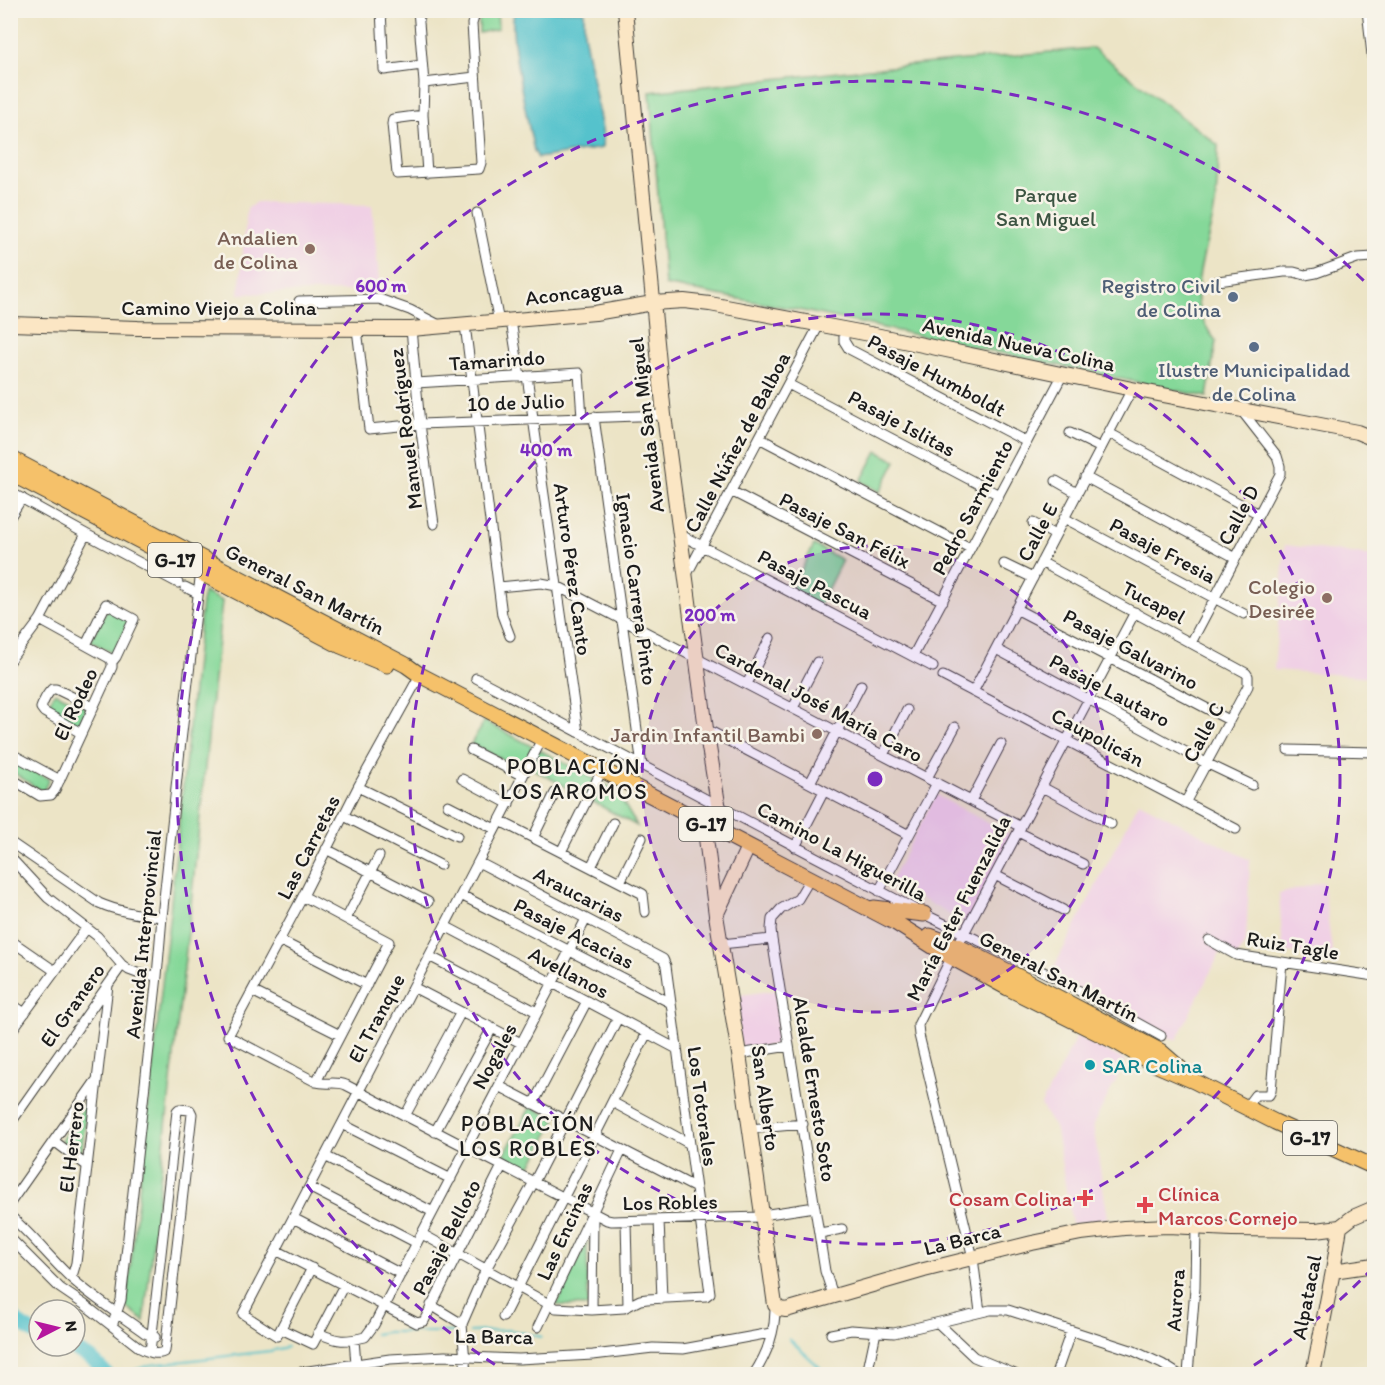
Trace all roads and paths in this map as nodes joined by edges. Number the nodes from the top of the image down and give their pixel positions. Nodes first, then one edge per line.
1 (381, 10) edge
2 (418, 10) edge
3 (476, 10) edge
4 (625, 10) edge
5 (1367, 10) edge
6 (1373, 39) edge
7 (422, 66) junction
8 (1374, 73) edge
9 (475, 77) junction
10 (424, 82) junction
11 (423, 115) junction
12 (427, 173) junction
13 (477, 213) dead end
14 (1374, 257) edge
15 (1218, 281) dead end
16 (299, 301) dead end
17 (653, 303) junction
18 (505, 322) junction
19 (10, 324) edge
20 (465, 325) junction
21 (819, 325) junction
22 (443, 326) junction
23 (357, 329) junction
24 (411, 329) junction
25 (844, 330) junction
26 (1063, 374) junction
27 (524, 376) junction
28 (472, 380) junction
29 (416, 383) junction
30 (788, 384) junction
31 (1132, 389) junction
32 (1240, 410) junction
33 (664, 415) junction
34 (594, 417) junction
35 (582, 418) junction
36 (534, 420) junction
37 (478, 422) junction
38 (420, 424) junction
39 (1070, 433) dead end
40 (1109, 433) junction
41 (759, 438) junction
42 (1374, 439) edge
43 (1027, 442) junction
44 (1101, 448) junction
45 (10, 458) edge
46 (10, 473) edge
47 (1085, 477) junction
48 (1056, 481) dead end
49 (731, 491) junction
50 (10, 492) edge
51 (1077, 493) junction
52 (999, 495) junction
53 (22, 498) junction
54 (1259, 514) junction
55 (10, 517) edge
56 (1064, 518) junction
57 (1033, 523) dead end
58 (434, 524) dead end
59 (86, 534) junction
60 (681, 535) junction
61 (1055, 535) junction
62 (702, 545) junction
63 (970, 548) junction
64 (1236, 558) junction
65 (1041, 562) junction
66 (1004, 564) dead end
67 (201, 566) junction
68 (686, 576) junction
69 (1033, 578) junction
70 (557, 586) junction
71 (499, 587) junction
72 (197, 593) junction
73 (1215, 598) junction
74 (943, 601) junction
75 (1016, 609) junction
76 (1135, 612) junction
77 (1244, 614) dead end
78 (40, 620) junction
79 (623, 620) junction
80 (510, 636) dead end
81 (770, 638) dead end
82 (1191, 643) junction
83 (86, 645) junction
84 (996, 649) junction
85 (913, 656) junction
86 (697, 658) junction
87 (1111, 658) junction
88 (10, 660) edge
89 (112, 662) junction
90 (817, 662) dead end
91 (933, 667) dead end
92 (420, 675) junction
93 (943, 676) dead end
94 (1248, 676) joint
95 (476, 678) dead end
96 (747, 684) junction
97 (861, 684) dead end
98 (973, 692) junction
99 (1089, 699) junction
100 (93, 707) junction
101 (792, 708) junction
102 (907, 710) dead end
103 (1229, 720) junction
104 (955, 727) dead end
105 (706, 729) junction
106 (578, 732) junction
107 (838, 732) junction
108 (81, 733) junction
109 (542, 739) junction
110 (1067, 741) junction
111 (1001, 744) dead end
112 (471, 750) dead end
113 (1288, 750) dead end
114 (1374, 752) edge
115 (10, 753) edge
116 (883, 755) junction
117 (1206, 763) junction
118 (642, 766) junction
119 (602, 770) junction
120 (523, 776) junction
121 (10, 778) edge
122 (927, 778) junction
123 (462, 779) dead end
124 (60, 780) junction
125 (810, 783) junction
126 (937, 783) junction
127 (1252, 785) dead end
128 (358, 787) junction
129 (1042, 787) junction
130 (824, 791) junction
131 (555, 792) dead end
132 (971, 801) junction
133 (1185, 803) junction
134 (509, 804) junction
135 (448, 805) dead end
136 (718, 807) junction
137 (344, 816) junction
138 (613, 823) dead end
139 (704, 823) junction
140 (1111, 824) dead end
141 (498, 825) junction
142 (1020, 829) junction
143 (1236, 829) dead end
144 (723, 834) junction
145 (909, 835) junction
146 (456, 836) dead end
147 (533, 838) junction
148 (642, 838) dead end
149 (10, 842) edge
150 (748, 847) junction
151 (795, 847) junction
152 (326, 849) junction
153 (561, 852) junction
154 (379, 856) dead end
155 (10, 857) edge
156 (478, 862) junction
157 (1083, 864) dead end
158 (440, 865) dead end
159 (591, 867) junction
160 (370, 872) junction
161 (995, 875) junction
162 (810, 879) junction
163 (620, 882) junction
164 (879, 891) junction
165 (461, 895) junction
166 (303, 896) junction
167 (428, 902) dead end
168 (862, 906) junction
169 (1064, 910) dead end
170 (645, 912) dead end
171 (924, 914) junction
172 (716, 915) junction
173 (162, 916) junction
174 (586, 918) junction
175 (346, 919) junction
176 (445, 926) junction
177 (86, 929) junction
178 (772, 939) junction
179 (10, 940) edge
180 (279, 940) junction
181 (1209, 940) dead end
182 (721, 944) junction
183 (957, 946) junction
184 (569, 951) junction
185 (429, 956) junction
186 (663, 959) joint
187 (1282, 962) junction
188 (122, 965) junction
189 (55, 971) junction
190 (157, 976) junction
191 (1374, 976) edge
192 (552, 983) junction
193 (108, 985) junction
194 (367, 985) junction
195 (413, 987) junction
196 (252, 991) junction
197 (587, 1001) junction
198 (10, 1003) edge
199 (671, 1003) junction
200 (461, 1012) junction
201 (537, 1012) junction
202 (25, 1013) junction
203 (88, 1014) junction
204 (618, 1018) junction
205 (103, 1021) junction
206 (492, 1028) junction
207 (1124, 1032) junction
208 (10, 1033) edge
209 (647, 1033) junction
210 (340, 1035) junction
211 (228, 1036) joint
212 (1161, 1036) dead end
213 (521, 1044) junction
214 (789, 1046) junction
215 (677, 1049) junction
216 (739, 1054) junction
217 (97, 1079) junction
218 (316, 1082) junction
219 (499, 1086) junction
220 (358, 1092) junction
221 (612, 1102) junction
222 (534, 1104) junction
223 (1246, 1107) junction
224 (405, 1116) junction
225 (565, 1120) junction
226 (10, 1124) edge
227 (342, 1124) junction
228 (803, 1124) junction
229 (750, 1129) junction
230 (435, 1132) junction
231 (595, 1136) junction
232 (54, 1141) junction
233 (690, 1144) junction
234 (467, 1148) junction
235 (622, 1150) junction
236 (325, 1156) junction
237 (87, 1165) junction
238 (502, 1166) junction
239 (1374, 1167) edge
240 (451, 1179) junction
241 (534, 1182) junction
242 (309, 1187) junction
243 (696, 1188) junction
244 (563, 1198) junction
245 (10, 1203) edge
246 (815, 1207) junction
247 (1374, 1208) edge
248 (434, 1212) junction
249 (593, 1213) junction
250 (10, 1216) edge
251 (762, 1216) junction
252 (293, 1218) junction
253 (700, 1219) junction
254 (658, 1220) junction
255 (626, 1221) junction
256 (1340, 1227) junction
257 (1196, 1228) junction
258 (842, 1229) dead end
259 (820, 1233) junction
260 (10, 1238) edge
261 (420, 1238) junction
262 (276, 1250) junction
263 (457, 1253) junction
264 (973, 1258) junction
265 (1374, 1266) edge
266 (312, 1268) junction
267 (486, 1269) junction
268 (1334, 1271) junction
269 (401, 1274) junction
270 (70, 1276) junction
271 (344, 1285) junction
272 (518, 1287) junction
273 (833, 1295) junction
274 (662, 1299) junction
275 (549, 1304) junction
276 (431, 1305) junction
277 (775, 1305) junction
278 (384, 1306) junction
279 (628, 1306) junction
280 (592, 1310) junction
281 (980, 1312) junction
282 (117, 1313) junction
283 (503, 1317) dead end
284 (938, 1323) junction
285 (462, 1324) junction
286 (112, 1326) junction
287 (538, 1328) dead end
288 (1071, 1331) junction
289 (876, 1332) junction
290 (279, 1333) junction
291 (771, 1333) junction
292 (318, 1334) junction
293 (831, 1334) dead end
294 (152, 1336) junction
295 (166, 1340) junction
296 (354, 1340) junction
297 (150, 1352) junction
298 (464, 1356) junction
299 (356, 1364) junction
300 (288, 1374) edge
301 (466, 1374) edge
302 (754, 1374) edge
303 (867, 1374) edge
304 (1016, 1374) edge
305 (1056, 1374) edge
306 (1178, 1374) edge
307 (1188, 1374) edge
308 (1313, 1374) edge

1 - 7 street
2 - 7 street
3 - 9 street
4 - 17 street, Avenida San Miguel
5 - 6 street
6 - 8 street
7 - 10 street
9 - 10 street
9 - 12 street
10 - 11 street
11 - 12 street
11 - 12 street
13 - 18 street, Arturo Pérez Canto
14 - 15 street
16 - 22 street
17 - 18 street, Aconcagua
17 - 21 street, Avenida Nueva Colina
17 - 33 street, Avenida San Miguel
18 - 20 street, Camino Viejo a Colina
18 - 27 street, Arturo Pérez Canto
19 - 23 street, Camino Viejo a Colina
20 - 22 street, Camino Viejo a Colina
20 - 28 street
21 - 25 street, Avenida Nueva Colina
21 - 30 street, Calle Núñez de Balboa
22 - 24 street, Camino Viejo a Colina
23 - 24 street, Camino Viejo a Colina
23 - 38 street, 10 de Julio
24 - 29 street, Manuel Rodríguez
25 - 26 street, Avenida Nueva Colina
25 - 43 street, Pasaje Humboldt
26 - 31 street, Avenida Nueva Colina
26 - 43 street, Pedro Sarmiento
27 - 28 street, Tamarindo
27 - 35 street, Tamarindo
27 - 36 street, Arturo Pérez Canto
28 - 29 street, Tamarindo
28 - 37 street
29 - 38 street, Manuel Rodríguez
30 - 41 street, Calle Núñez de Balboa
30 - 52 street, Pasaje Islitas
31 - 32 street, Avenida Nueva Colina
31 - 40 street, Calle E
32 - 42 street, Avenida Nueva Colina
32 - 54 street, Calle D
33 - 34 street, 10 de Julio
33 - 60 street, Avenida San Miguel
34 - 35 street, 10 de Julio
34 - 79 street, Ignacio Carrera Pinto
35 - 36 street, 10 de Julio
36 - 37 street, 10 de Julio
36 - 70 street, Arturo Pérez Canto
37 - 38 street, 10 de Julio
37 - 71 street
38 - 58 street, Manuel Rodríguez
39 - 44 street
40 - 44 street, Calle E
40 - 54 street
41 - 49 street, Calle Núñez de Balboa
41 - 63 street
43 - 52 street, Pedro Sarmiento
44 - 47 street, Calle E
45 - 67 main road, General San Martín / G-17
46 - 67 main road, General San Martín / G-17
47 - 51 street, Calle E
47 - 64 street
48 - 51 street
49 - 62 street, Calle Núñez de Balboa
49 - 74 street, Pasaje San Félix
50 - 53 street
51 - 56 street, Calle E
52 - 63 street, Pedro Sarmiento
53 - 55 street
53 - 59 street
54 - 64 street, Calle D
56 - 61 street, Calle E
56 - 73 street, Pasaje Fresia
57 - 61 street
59 - 72 street
59 - 78 street
60 - 62 street, Pasaje Pascua
60 - 68 street, Avenida San Miguel
61 - 65 street, Calle E
62 - 68 street, Calle Núñez de Balboa
62 - 85 street, Pasaje Pascua
63 - 74 street, Pedro Sarmiento
64 - 73 street, Calle D
65 - 69 street, Calle E
65 - 76 street, Tucapel
66 - 69 street
67 - 72 street, Avenida Interprovincial
67 - 92 main road, General San Martín / G-17
68 - 86 street, Avenida San Miguel
69 - 75 street, Calle E
70 - 71 street, Cardenal José María Caro
70 - 79 street, Cardenal José María Caro
70 - 106 street, Arturo Pérez Canto
71 - 80 street
72 - 173 street, Avenida Interprovincial
73 - 77 street, Pasaje Fresia
73 - 82 street, Calle D
74 - 85 street, Pedro Sarmiento
75 - 84 street, Calle E
75 - 87 street, Pasaje Galvarino
76 - 82 street, Tucapel
76 - 87 street, María Ester Fuenzalida
78 - 83 street, El Rodeo
78 - 88 street
79 - 86 street, Cardenal José María Caro
79 - 118 street, Ignacio Carrera Pinto
81 - 96 street
82 - 94 street, Tucapel
83 - 89 street, El Rodeo
83 - 89 street
84 - 98 street, Calle E
84 - 99 street, Pasaje Lautaro
85 - 91 street, Pasaje Pascua
86 - 96 street, Cardenal José María Caro
86 - 105 street, Avenida San Miguel
87 - 99 street, María Ester Fuenzalida
87 - 103 street, Pasaje Galvarino
89 - 100 street, El Rodeo
90 - 101 street
92 - 109 main road, General San Martín / G-17
92 - 128 street, Las Carretas
93 - 98 street, Caupolicán
94 - 103 street, Calle C
95 - 106 street, Camino La Higuerilla
96 - 101 street, Cardenal José María Caro
97 - 107 street
98 - 110 street, Caupolicán
99 - 110 street, María Ester Fuenzalida
99 - 117 street, Pasaje Lautaro
100 - 108 street, El Rodeo
100 - 108 street
101 - 107 street, Cardenal José María Caro
102 - 116 street
103 - 117 street, Calle C
104 - 122 street
105 - 125 street
105 - 136 street, Avenida San Miguel
106 - 118 street, Camino La Higuerilla
107 - 116 street, Cardenal José María Caro
107 - 125 street
108 - 124 street, El Rodeo
109 - 119 main road, General San Martín / G-17
109 - 120 street, El Tranque
110 - 129 street, María Ester Fuenzalida
110 - 133 street, Caupolicán
111 - 132 street
112 - 120 street
113 - 114 street
115 - 124 street
116 - 122 street, Cardenal José María Caro
117 - 127 street, Pasaje Lautaro
117 - 133 street, Calle C
118 - 136 street, Camino La Higuerilla
119 - 139 main road, General San Martín / G-17
119 - 153 street
120 - 134 street, El Tranque
121 - 124 street
122 - 126 street, Cardenal José María Caro
123 - 134 street
125 - 130 street
126 - 132 street, Cardenal José María Caro
126 - 145 street
128 - 137 street, Las Carretas
128 - 146 street
129 - 140 street
129 - 142 street, María Ester Fuenzalida
130 - 145 street
130 - 151 street
131 - 147 street
132 - 142 street, Cardenal José María Caro
133 - 143 street, Caupolicán
134 - 141 street, El Tranque
135 - 141 street
136 - 144 street, Avenida San Miguel
136 - 151 street, Camino La Higuerilla
137 - 152 street, Las Carretas
137 - 158 street
138 - 159 street
139 - 144 main road, General San Martín / G-17
139 - 172 street, San Alberto
141 - 147 street
141 - 156 street, El Tranque
142 - 157 street, Cardenal José María Caro
142 - 161 street, María Ester Fuenzalida
144 - 150 main road, General San Martín / G-17
145 - 164 street
147 - 153 street
148 - 163 street
149 - 173 street
150 - 162 main road, General San Martín / G-17
150 - 172 street
151 - 164 street, Camino La Higuerilla
152 - 160 street
152 - 166 street, Las Carretas
153 - 159 street
154 - 160 street
155 - 177 street
156 - 165 street, El Tranque
156 - 174 street, Araucarias
159 - 163 street
160 - 167 street
160 - 175 street
161 - 169 street
161 - 183 street, María Ester Fuenzalida
162 - 168 main road, General San Martín / G-17
162 - 178 street
163 - 170 street
164 - 171 street, Camino La Higuerilla
165 - 176 street, El Tranque
165 - 184 street, Pasaje Acacias
166 - 175 street
166 - 180 street, Las Carretas
168 - 171 main road
168 - 183 main road, General San Martín / G-17
171 - 183 street, Camino La Higuerilla
172 - 182 street, San Alberto
173 - 190 street, Avenida Interprovincial
174 - 184 street, Nogales
174 - 186 street, Araucarias
175 - 194 street
176 - 185 street, El Tranque
176 - 192 street, Avellanos
177 - 188 street
177 - 189 street
178 - 182 street
178 - 214 street, Alcalde Ernesto Soto
179 - 189 street
180 - 194 street
180 - 196 street, Las Carretas
181 - 187 street, Ruiz Tagle
182 - 216 street, San Alberto
183 - 207 main road, General San Martín / G-17
183 - 264 street, María Ester Fuenzalida
184 - 192 street, Nogales
184 - 199 street, Pasaje Acacias
185 - 195 street, El Tranque
185 - 201 street
186 - 199 street, Los Totorales
187 - 191 street, Ruiz Tagle
187 - 223 street
188 - 190 street
188 - 193 street, El Granero
189 - 202 street
190 - 282 street, Avenida Interprovincial
192 - 197 street, Avellanos
192 - 201 street, Nogales
193 - 203 street, El Granero
193 - 205 street, El Herrero
194 - 210 street
195 - 200 street
195 - 220 street, El Tranque
196 - 210 street
196 - 211 street, Las Carretas
197 - 204 street, Avellanos
197 - 222 street
198 - 202 street
199 - 215 street, Los Totorales
200 - 206 street
200 - 224 street
201 - 213 street, Nogales
202 - 208 street
203 - 205 street
203 - 226 street, El Granero
204 - 209 street, Avellanos
204 - 225 street
205 - 217 street, El Herrero
206 - 213 street
206 - 230 street
207 - 212 street
207 - 223 main road, General San Martín / G-17
209 - 215 street, Avellanos
209 - 221 street
210 - 218 street
211 - 218 street, Los Robles
213 - 219 street, Nogales
214 - 216 street
214 - 228 street, Alcalde Ernesto Soto
215 - 233 street, Los Totorales
216 - 229 street, San Alberto
217 - 232 street
217 - 237 street, El Herrero
218 - 220 street, Los Robles
219 - 222 street
219 - 234 street, Nogales
220 - 224 street, Los Robles
220 - 227 street, El Tranque
221 - 231 street
221 - 233 street
222 - 225 street
223 - 239 main road, General San Martín / G-17
224 - 230 street, Los Robles
225 - 231 street
225 - 241 street
227 - 236 street, El Tranque
227 - 240 street
228 - 229 street
228 - 246 street, Alcalde Ernesto Soto
229 - 251 street, San Alberto
230 - 234 street, Los Robles
231 - 235 street
231 - 244 street
232 - 237 street
232 - 245 street
233 - 243 street, Los Totorales
234 - 238 street, Los Robles
234 - 240 street, Nogales
235 - 243 street
235 - 249 street, Las Encinas
236 - 242 street, El Tranque
236 - 248 street
237 - 270 street, El Herrero
238 - 241 street, Los Robles
238 - 263 street, Pasaje Belloto
240 - 248 street, Nogales
241 - 244 street, Los Robles
241 - 267 street
242 - 252 street, El Tranque
242 - 261 street
243 - 253 street, Los Totorales
244 - 249 street, Los Robles
244 - 272 street
246 - 251 street, Los Robles
246 - 259 street, Alcalde Ernesto Soto
247 - 256 street, La Barca
248 - 261 street, Nogales
249 - 255 street, Los Robles
249 - 275 street, Las Encinas
249 - 280 street
250 - 270 street
251 - 253 street, Los Robles
251 - 277 street, San Alberto
252 - 262 street, El Tranque
252 - 269 street
253 - 254 street, Los Robles
253 - 274 street, Los Totorales
254 - 255 street, Los Robles
254 - 274 street
255 - 279 street
256 - 257 street, La Barca
256 - 268 street, Alpatacal
257 - 264 street, La Barca
257 - 307 street, Aurora
258 - 259 street
259 - 273 street, Alcalde Ernesto Soto
260 - 286 street
261 - 263 street
261 - 269 street, Nogales
262 - 266 street
262 - 290 street, El Tranque
263 - 267 street
263 - 276 street, Pasaje Belloto
264 - 273 street, La Barca
264 - 281 street, María Ester Fuenzalida
265 - 268 street
266 - 271 street
266 - 290 street
267 - 272 street
267 - 285 street
268 - 308 street, Alpatacal
269 - 278 street, Nogales
270 - 282 street
271 - 278 street
271 - 292 street
272 - 275 street
272 - 283 street
273 - 277 street, La Barca
274 - 279 street
275 - 280 street
275 - 287 street, Las Encinas
276 - 278 street, Pasaje Belloto
276 - 285 street
277 - 291 street, San Alberto
278 - 296 street, Nogales
279 - 280 street
281 - 284 street
281 - 288 street
282 - 286 street, Avenida Interprovincial
282 - 294 street
284 - 289 street
284 - 304 street
285 - 298 street
286 - 297 street
288 - 305 street
288 - 306 street
289 - 293 street
289 - 303 street
290 - 292 street
291 - 298 street, La Barca
291 - 302 street, San Alberto
292 - 296 street
294 - 295 street
294 - 295 street
294 - 297 street
295 - 297 street
296 - 299 street
298 - 299 street, La Barca
298 - 301 street
299 - 300 street, La Barca

